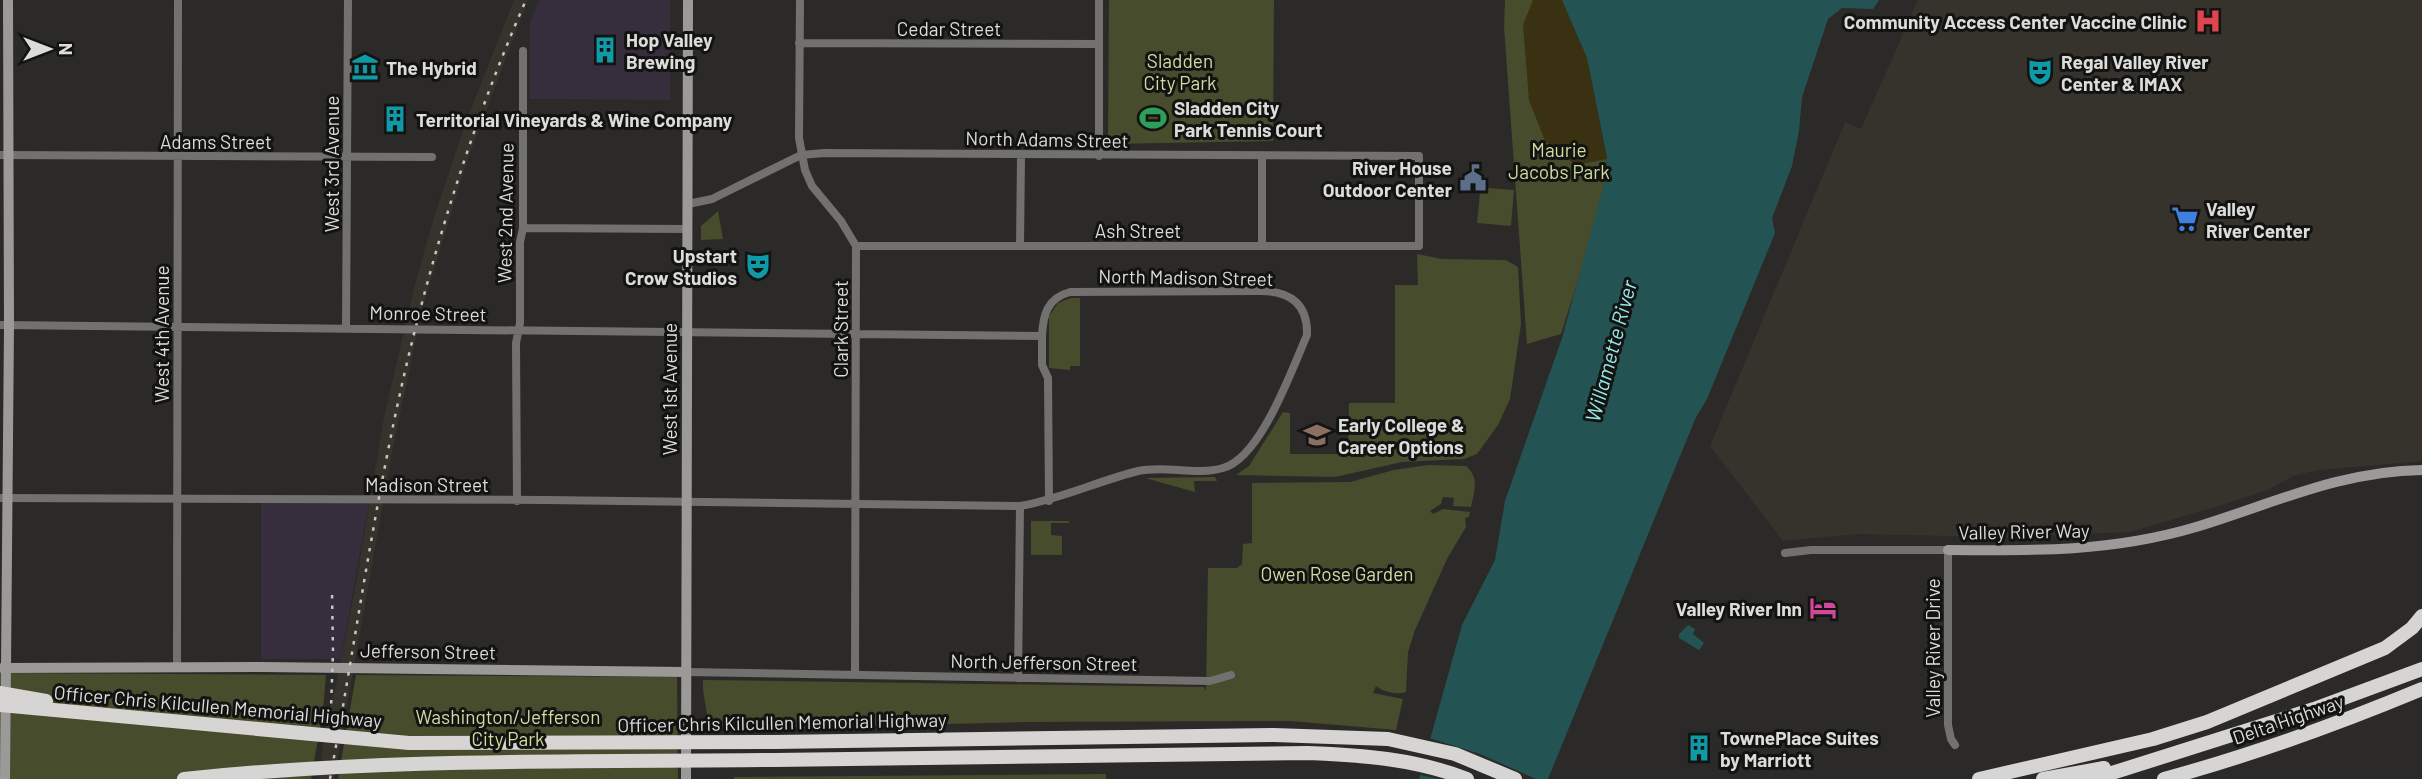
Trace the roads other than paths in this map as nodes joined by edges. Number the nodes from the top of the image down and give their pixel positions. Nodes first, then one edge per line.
1 (8, 0) edge
2 (178, 0) edge
3 (348, 0) edge
4 (688, 0) edge
5 (800, 0) edge
6 (1099, 0) edge
7 (799, 43) junction
8 (1099, 44) junction
9 (523, 51) dead end
10 (4, 155) edge
11 (801, 155) junction
12 (1021, 155) junction
13 (177, 156) junction
14 (1099, 156) junction
15 (1262, 156) junction
16 (348, 157) junction
17 (432, 157) dead end
18 (688, 204) junction
19 (523, 228) junction
20 (688, 229) junction
21 (856, 246) junction
22 (1020, 246) junction
23 (1262, 246) junction
24 (1419, 246) joint
25 (4, 326) edge
26 (176, 327) junction
27 (346, 328) junction
28 (517, 330) junction
29 (687, 332) junction
30 (855, 334) junction
31 (1042, 336) junction
32 (2422, 470) edge
33 (4, 498) edge
34 (177, 499) junction
35 (517, 501) junction
36 (1049, 501) junction
37 (685, 503) junction
38 (854, 505) junction
39 (1020, 506) junction
40 (1948, 550) junction
41 (1785, 553) dead end
42 (2422, 617) edge
43 (2422, 660) edge
44 (177, 667) junction
45 (3, 668) edge
46 (2422, 669) edge
47 (685, 671) junction
48 (855, 675) junction
49 (1231, 675) dead end
50 (1018, 678) junction
51 (2422, 689) edge
52 (0, 693) edge
53 (2422, 694) edge
54 (0, 705) edge
55 (2314, 709) junction
56 (2364, 713) junction
57 (120, 715) junction
58 (1356, 738) junction
59 (1955, 745) dead end
60 (2168, 756) junction
61 (5, 779) edge
62 (184, 779) edge
63 (687, 779) edge
64 (1467, 779) edge
65 (1495, 779) edge
66 (1515, 779) edge
67 (1979, 779) edge
68 (2043, 779) edge
69 (2093, 779) edge
70 (2164, 779) edge

1 - 10 street
2 - 13 street, West 4th Avenue
3 - 16 street, West 3rd Avenue
4 - 18 street, West 1st Avenue
5 - 7 street
6 - 8 street
7 - 8 street, Cedar Street
7 - 11 street
8 - 14 street
9 - 19 street, West 2nd Avenue
10 - 13 street, Adams Street
10 - 25 street
11 - 12 street, North Adams Street
11 - 18 street
11 - 21 street
12 - 14 street, North Adams Street
12 - 22 street
13 - 16 street, Adams Street
13 - 26 street, West 4th Avenue
14 - 15 street, North Adams Street
15 - 23 street
15 - 24 street, North Adams Street
16 - 17 street, Adams Street
16 - 27 street, West 3rd Avenue
18 - 20 street, West 1st Avenue
19 - 20 street
19 - 28 street, West 2nd Avenue
20 - 29 street, West 1st Avenue
21 - 22 street, Ash Street
21 - 30 street, Clark Street
22 - 23 street, Ash Street
23 - 24 street, Ash Street
25 - 26 street, Monroe Street
25 - 33 street
26 - 27 street, Monroe Street
26 - 34 street, West 4th Avenue
27 - 28 street, Monroe Street
28 - 29 street, Monroe Street
28 - 35 street, West 2nd Avenue
29 - 30 street, Monroe Street
29 - 37 street, West 1st Avenue
30 - 31 street, Monroe Street
30 - 38 street, Clark Street
31 - 36 street
31 - 36 street, North Madison Street
32 - 40 street, Valley River Way
33 - 34 street, Madison Street
33 - 45 street
34 - 35 street, Madison Street
34 - 44 street, West 4th Avenue
35 - 37 street, Madison Street
36 - 39 street, North Madison Street
37 - 38 street, Madison Street
37 - 47 street, West 1st Avenue
38 - 39 street, North Madison Street
38 - 48 street, Clark Street
39 - 50 street
40 - 41 street, Valley River Way
40 - 59 street, Valley River Drive
42 - 67 highway
43 - 55 highway
44 - 45 street, Jefferson Street
44 - 47 street, Jefferson Street
45 - 61 street
46 - 55 highway, Delta Highway
47 - 48 street, Jefferson Street
47 - 63 street, West 1st Avenue
48 - 50 street, North Jefferson Street
49 - 50 street, North Jefferson Street
51 - 56 highway, Delta Highway
52 - 57 highway, bridge
53 - 56 highway
54 - 57 highway, Officer Chris Kilcullen Memorial Highway, bridge
55 - 60 highway, Delta Highway
56 - 70 highway, Delta Highway
57 - 58 highway, Officer Chris Kilcullen Memorial Highway, bridge
58 - 65 highway
58 - 66 highway
60 - 68 highway
60 - 69 highway
62 - 64 highway, Officer Chris Kilcullen Memorial Highway, bridge

